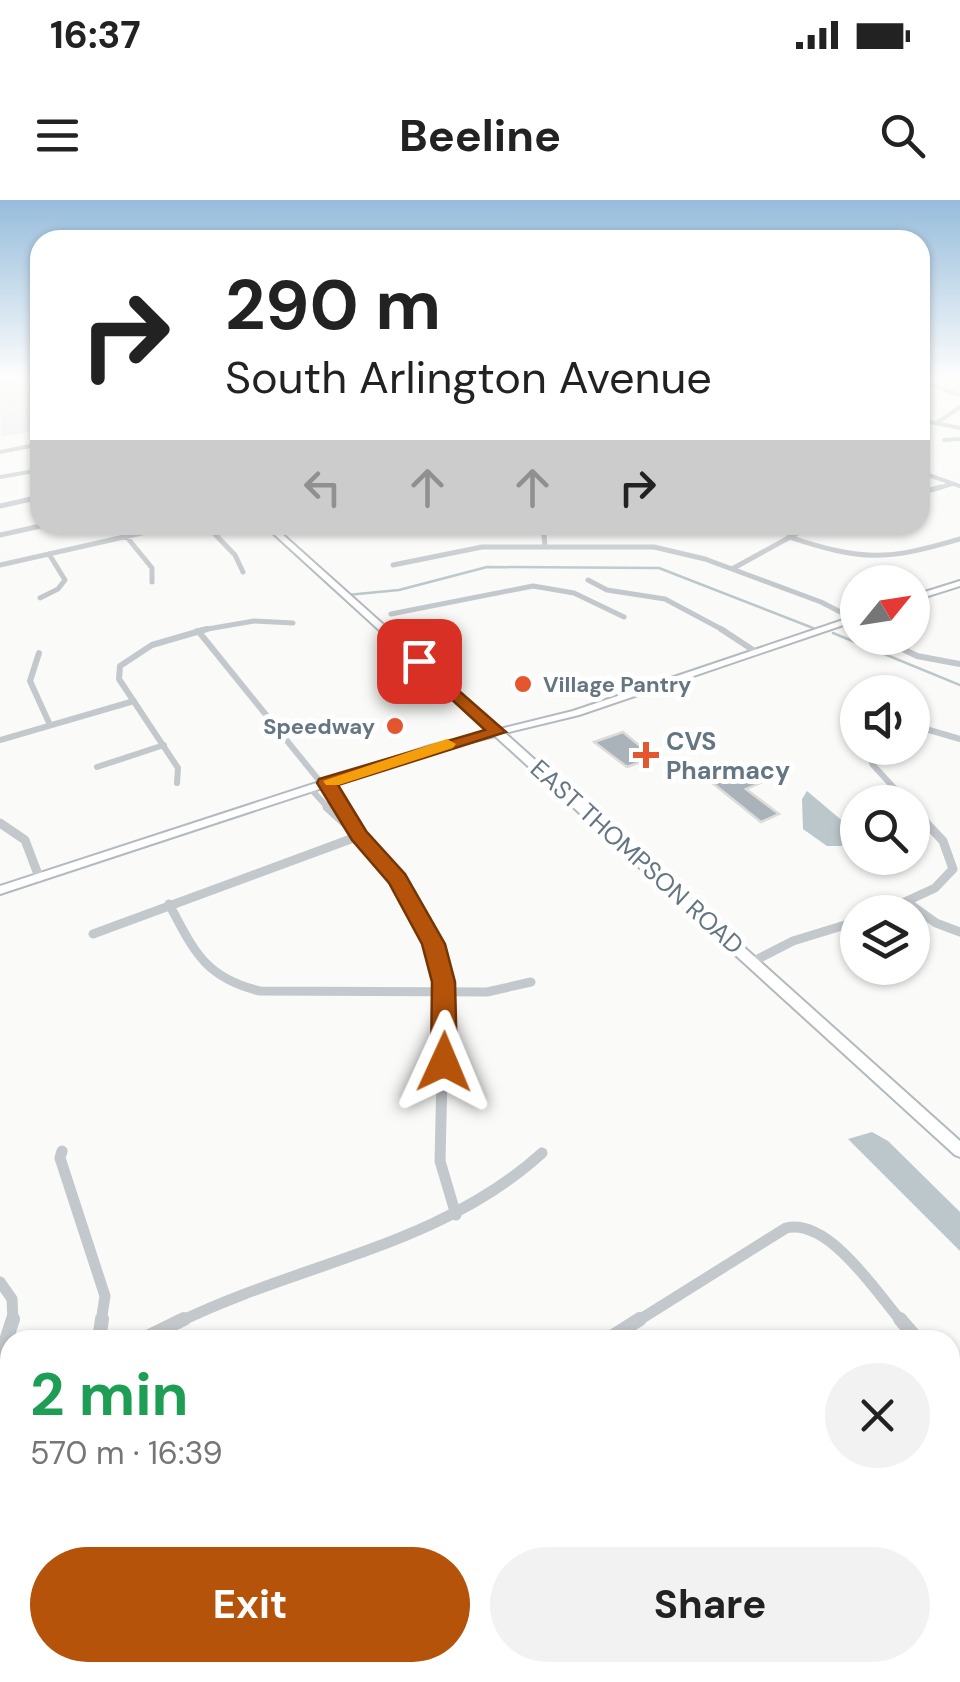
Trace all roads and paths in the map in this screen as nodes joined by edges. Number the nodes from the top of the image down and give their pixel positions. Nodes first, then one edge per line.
1 (30, 446) edge
2 (0, 452) edge
3 (30, 472) edge
4 (930, 476) edge
5 (0, 477) edge
6 (957, 485) edge
7 (930, 491) edge
8 (30, 500) edge
9 (0, 506) edge
10 (30, 528) edge
11 (0, 535) edge
12 (131, 535) edge
13 (216, 535) edge
14 (279, 535) edge
15 (544, 535) edge
16 (793, 535) edge
17 (126, 536) junction
18 (789, 537) junction
19 (960, 538) edge
20 (545, 546) junction
21 (49, 554) junction
22 (0, 565) edge
23 (392, 565) dead end
24 (732, 569) junction
25 (243, 572) dead end
26 (588, 580) dead end
27 (152, 582) dead end
28 (960, 583) edge
29 (604, 590) junction
30 (930, 593) edge
31 (40, 598) dead end
32 (585, 598) junction
33 (840, 613) edge
34 (391, 614) dead end
35 (624, 617) dead end
36 (293, 624) dead end
37 (840, 624) edge
38 (199, 632) junction
39 (756, 652) junction
40 (39, 653) dead end
41 (920, 655) edge
42 (923, 655) edge
43 (932, 660) junction
44 (960, 664) edge
45 (134, 701) junction
46 (50, 726) junction
47 (930, 730) edge
48 (498, 732) junction
49 (960, 739) edge
50 (0, 740) edge
51 (164, 746) junction
52 (878, 765) edge
53 (96, 767) dead end
54 (177, 783) dead end
55 (319, 785) junction
56 (894, 785) edge
57 (0, 823) edge
58 (930, 827) edge
59 (359, 836) junction
60 (39, 876) junction
61 (0, 890) edge
62 (922, 895) edge
63 (169, 904) junction
64 (930, 919) edge
65 (840, 926) edge
66 (960, 932) edge
67 (93, 934) dead end
68 (754, 961) junction
69 (530, 982) dead end
70 (444, 992) junction
71 (960, 1150) edge
72 (62, 1151) dead end
73 (542, 1152) dead end
74 (456, 1215) junction
75 (0, 1282) edge
76 (11, 1330) edge
77 (100, 1330) edge
78 (163, 1330) edge
79 (623, 1330) edge
80 (909, 1330) edge

1 - 2 street
3 - 5 street
4 - 6 street
6 - 7 street
8 - 9 street
10 - 11 street
12 - 17 street
13 - 25 street
14 - 48 main road, EAST THOMPSON ROAD
15 - 20 street
16 - 18 street
17 - 21 street
17 - 27 street
18 - 19 street
18 - 24 street
20 - 23 street
20 - 24 street
21 - 22 street
21 - 31 street
24 - 33 street
26 - 29 street
28 - 30 main road
29 - 32 street
29 - 39 street
32 - 34 street
32 - 35 street
36 - 38 street
37 - 39 main road
38 - 45 street
38 - 55 street
39 - 48 main road
40 - 46 street
41 - 43 street
42 - 43 street
43 - 44 street
45 - 46 street
45 - 51 street
46 - 50 street
47 - 49 street
48 - 55 main road
48 - 68 main road, EAST THOMPSON ROAD
51 - 53 street
51 - 54 street
52 - 56 street
55 - 59 street
55 - 59 street
55 - 60 main road
57 - 60 street
58 - 62 street
59 - 63 street
59 - 70 street
60 - 61 main road
63 - 67 street
63 - 70 street
64 - 66 street
65 - 68 street
68 - 71 main road, EAST THOMPSON ROAD
69 - 70 street
70 - 74 street
72 - 77 street
73 - 74 street
74 - 78 street
75 - 76 street
79 - 80 street

